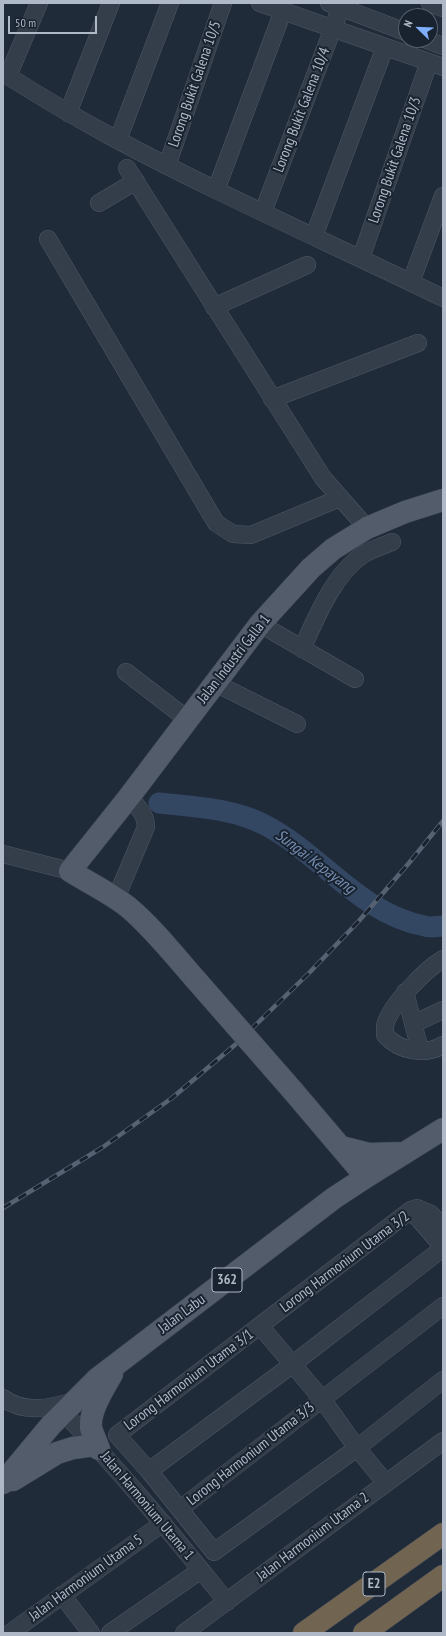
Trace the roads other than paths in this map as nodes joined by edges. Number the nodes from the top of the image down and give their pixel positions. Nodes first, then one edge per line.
1 (38, 3) edge
2 (111, 3) edge
3 (170, 3) edge
4 (223, 3) edge
5 (260, 3) edge
6 (430, 3) edge
7 (335, 5) edge
8 (443, 8) edge
9 (283, 11) junction
10 (334, 29) junction
11 (398, 29) edge
12 (385, 46) junction
13 (436, 64) edge
14 (68, 113) junction
15 (118, 140) junction
16 (167, 166) junction
17 (216, 190) junction
18 (443, 196) edge
19 (99, 204) dead end
20 (263, 212) junction
21 (314, 236) junction
22 (48, 239) dead end
23 (361, 258) junction
24 (307, 265) dead end
25 (411, 282) junction
26 (443, 298) edge
27 (214, 307) junction
28 (418, 343) dead end
29 (272, 399) junction
30 (340, 498) junction
31 (443, 500) edge
32 (367, 528) junction
33 (392, 542) dead end
34 (260, 624) junction
35 (302, 649) junction
36 (126, 672) dead end
37 (355, 679) dead end
38 (214, 683) junction
39 (188, 719) junction
40 (297, 724) dead end
41 (129, 797) junction
42 (3, 854) edge
43 (70, 871) junction
44 (116, 898) junction
45 (443, 959) edge
46 (405, 992) junction
47 (443, 1010) edge
48 (413, 1024) junction
49 (443, 1044) edge
50 (420, 1050) junction
51 (443, 1129) edge
52 (345, 1152) junction
53 (404, 1153) junction
54 (366, 1177) junction
55 (334, 1198) junction
56 (411, 1210) junction
57 (443, 1227) edge
58 (443, 1247) edge
59 (443, 1306) edge
60 (260, 1326) junction
61 (119, 1361) junction
62 (293, 1364) junction
63 (443, 1380) edge
64 (3, 1398) edge
65 (322, 1399) junction
66 (69, 1407) junction
67 (443, 1441) edge
68 (97, 1447) junction
69 (357, 1448) junction
70 (149, 1471) junction
71 (385, 1482) junction
72 (3, 1484) edge
73 (180, 1509) junction
74 (163, 1524) junction
75 (443, 1534) edge
76 (201, 1570) junction
77 (443, 1576) edge
78 (62, 1595) junction
79 (227, 1602) junction
80 (10, 1633) edge
81 (91, 1633) edge
82 (110, 1633) edge
83 (184, 1633) edge
84 (304, 1633) edge
85 (364, 1633) edge

1 - 14 street
2 - 14 street
3 - 15 street
4 - 16 street, Lorong Bukit Galena 10/5
5 - 9 street
6 - 8 street
7 - 10 street, Lorong Bukit Galena 10/4
7 - 11 street
9 - 10 street
9 - 17 street
10 - 12 street
10 - 20 street, Lorong Bukit Galena 10/4
12 - 13 street
12 - 21 street
13 - 23 street, Lorong Bukit Galena 10/3
14 - 15 street
15 - 16 street
16 - 17 street
17 - 20 street
18 - 25 street
19 - 27 street
20 - 21 street
21 - 23 street
22 - 30 street
23 - 25 street
24 - 27 street
25 - 26 street
27 - 29 street
28 - 29 street
29 - 30 street
30 - 32 street
31 - 32 main road, Jalan Industri Galla 1
32 - 34 main road, Jalan Industri Galla 1
33 - 35 street
34 - 35 street
34 - 38 main road, Jalan Industri Galla 1
35 - 37 street
36 - 39 street
38 - 39 main road, Jalan Industri Galla 1
38 - 40 street
39 - 41 main road, Jalan Industri Galla 1
41 - 43 main road, Jalan Industri Galla 1
41 - 44 street
42 - 43 street
43 - 44 main road
44 - 52 main road, bridge
45 - 46 street
46 - 48 street
46 - 50 street
47 - 48 street
48 - 50 street
49 - 50 street
51 - 53 main road, Jalan Labu / 362
52 - 53 main road
52 - 54 main road
52 - 55 main road
53 - 54 main road, Jalan Labu / 362
54 - 55 main road, Jalan Labu / 362
55 - 61 main road, Jalan Labu / 362
56 - 57 street, Lorong Harmonium Utama 3/2
56 - 58 street
56 - 60 street, Lorong Harmonium Utama 3/2
58 - 62 street
59 - 65 street, Lorong Harmonium Utama 3/3
60 - 62 street
60 - 70 street, Lorong Harmonium Utama 3/1
61 - 66 main road, Jalan Labu / 362
61 - 68 main road
62 - 65 street
62 - 70 street
63 - 69 street
64 - 66 street
65 - 69 street
65 - 73 street, Lorong Harmonium Utama 3/3
66 - 68 street, Jalan Harmonium Utama 1
66 - 72 main road, Jalan Labu / 362
67 - 71 street, Jalan Harmonium Utama 2
68 - 72 main road
68 - 74 street, Jalan Harmonium Utama 1
69 - 71 street
69 - 73 street
70 - 73 street
71 - 79 street, Jalan Harmonium Utama 2
74 - 76 street, Jalan Harmonium Utama 1
74 - 78 street, Jalan Harmonium Utama 5
75 - 84 highway, E2
76 - 79 street, Jalan Harmonium Utama 1
76 - 82 street
77 - 85 highway, E2
78 - 80 street, Jalan Harmonium Utama 5
78 - 81 street
79 - 83 street, Jalan Harmonium Utama 2

